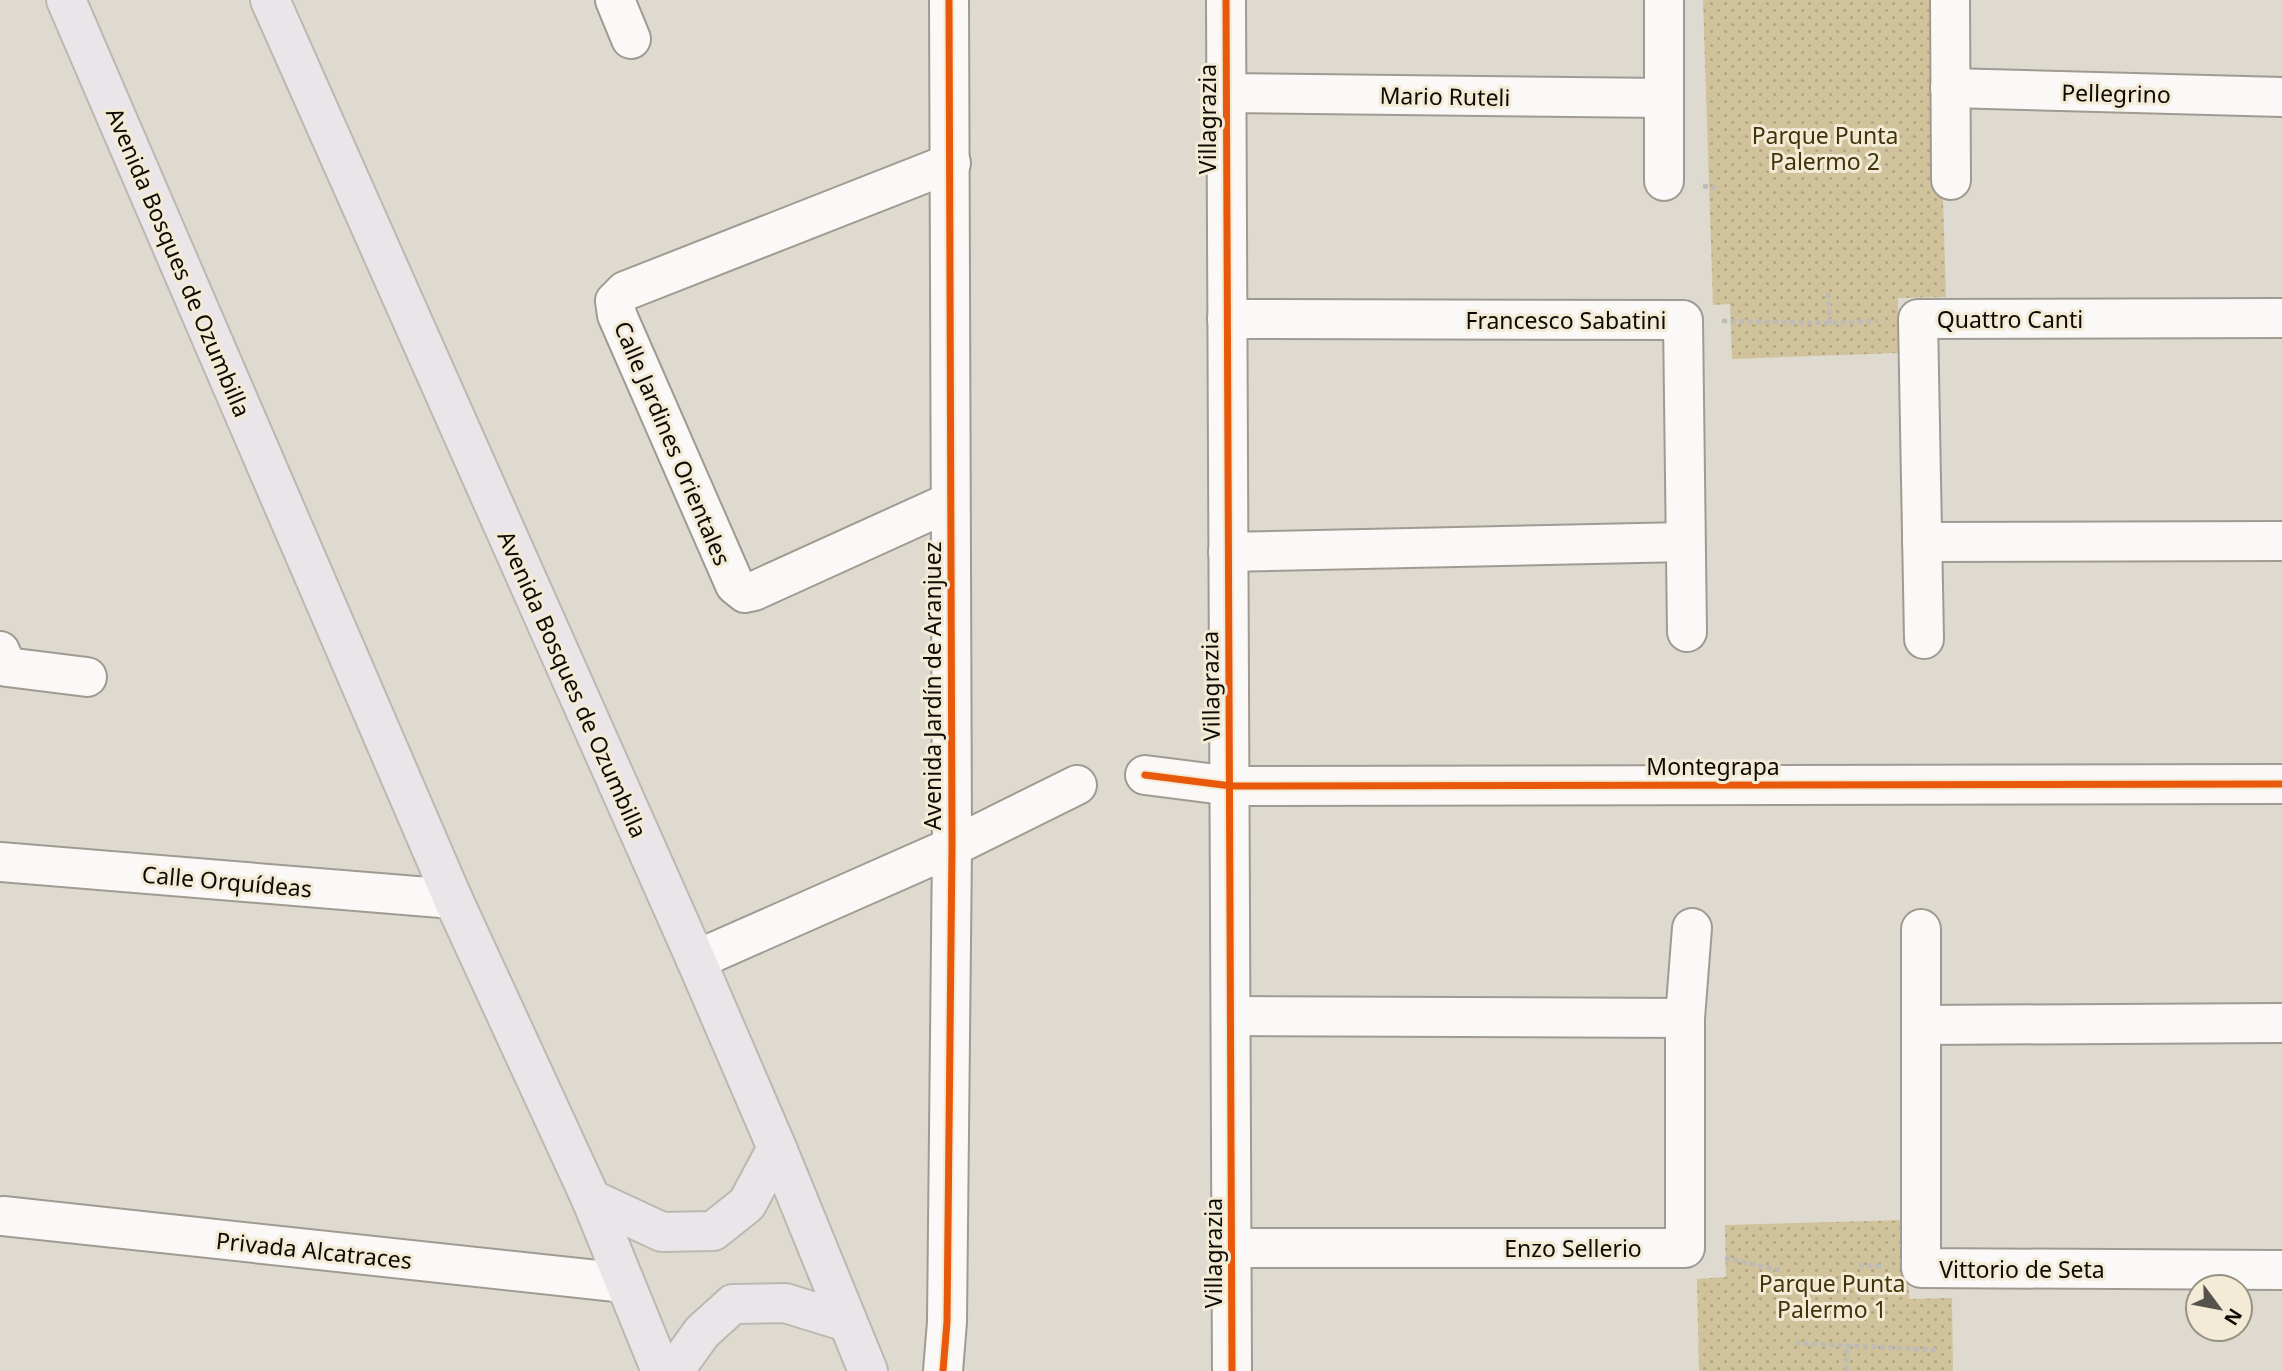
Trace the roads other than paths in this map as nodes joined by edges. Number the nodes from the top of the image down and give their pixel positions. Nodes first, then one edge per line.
1 (66, 0) edge
2 (270, 0) edge
3 (615, 0) edge
4 (949, 0) edge
5 (1226, 0) edge
6 (1664, 0) edge
7 (1950, 0) edge
8 (631, 39) dead end
9 (1950, 88) junction
10 (1226, 93) junction
11 (2282, 97) edge
12 (1664, 98) junction
13 (951, 163) junction
14 (1951, 180) dead end
15 (1664, 181) dead end
16 (2282, 318) edge
17 (1227, 319) junction
18 (950, 502) junction
19 (2282, 541) edge
20 (1685, 542) junction
21 (1922, 542) junction
22 (1228, 552) junction
23 (1687, 632) dead end
24 (1924, 639) dead end
25 (0, 651) edge
26 (87, 677) dead end
27 (1145, 775) dead end
28 (2282, 784) edge
29 (1077, 785) dead end
30 (1231, 786) junction
31 (952, 847) junction
32 (0, 862) edge
33 (453, 899) junction
34 (1692, 928) dead end
35 (1921, 929) dead end
36 (696, 960) junction
37 (1232, 1016) junction
38 (1685, 1018) junction
39 (2282, 1023) edge
40 (1921, 1025) junction
41 (777, 1148) junction
42 (591, 1199) junction
43 (4, 1216) dead end
44 (1232, 1248) junction
45 (2282, 1270) edge
46 (625, 1283) junction
47 (847, 1322) junction
48 (661, 1371) edge
49 (674, 1371) edge
50 (868, 1371) edge
51 (943, 1371) edge
52 (1232, 1371) edge

1 - 33 main road, Avenida Bosques de Ozumbilla
2 - 36 main road, Avenida Bosques de Ozumbilla
3 - 8 street
4 - 13 street, Avenida Jardín de Aranjuez
5 - 10 street, Villagrazia
6 - 12 street
7 - 9 street
9 - 11 street, Pellegrino
9 - 14 street
10 - 12 street, Mario Ruteli
10 - 17 street, Villagrazia
12 - 15 street
13 - 18 street, Avenida Jardín de Aranjuez
13 - 18 street, Calle Jardines Orientales
16 - 21 street, Quattro Canti
17 - 20 street, Francesco Sabatini
17 - 22 street, Villagrazia
18 - 31 street, Avenida Jardín de Aranjuez
19 - 21 street
20 - 22 street
20 - 23 street, Francesco Sabatini
21 - 24 street, Quattro Canti
22 - 30 street, Villagrazia
25 - 26 street
27 - 30 street, Montegrapa
28 - 30 street, Montegrapa
29 - 31 street
30 - 37 street, Villagrazia
31 - 36 street
31 - 51 street, Avenida Jardín de Aranjuez
32 - 33 street, Calle Orquídeas
33 - 42 main road, Avenida Bosques de Ozumbilla
34 - 38 street
35 - 40 street, Vittorio de Seta
36 - 41 main road, Avenida Bosques de Ozumbilla
37 - 38 street
37 - 44 street, Villagrazia
38 - 44 street, Enzo Sellerio
39 - 40 street
40 - 45 street, Vittorio de Seta
41 - 42 main road
41 - 47 main road, Avenida Bosques de Ozumbilla
42 - 46 main road, Avenida Bosques de Ozumbilla
43 - 46 street, Privada Alcatraces
44 - 52 street, Villagrazia
46 - 48 main road, Avenida Bosques de Ozumbilla
47 - 49 main road
47 - 50 main road, Avenida Bosques de Ozumbilla

